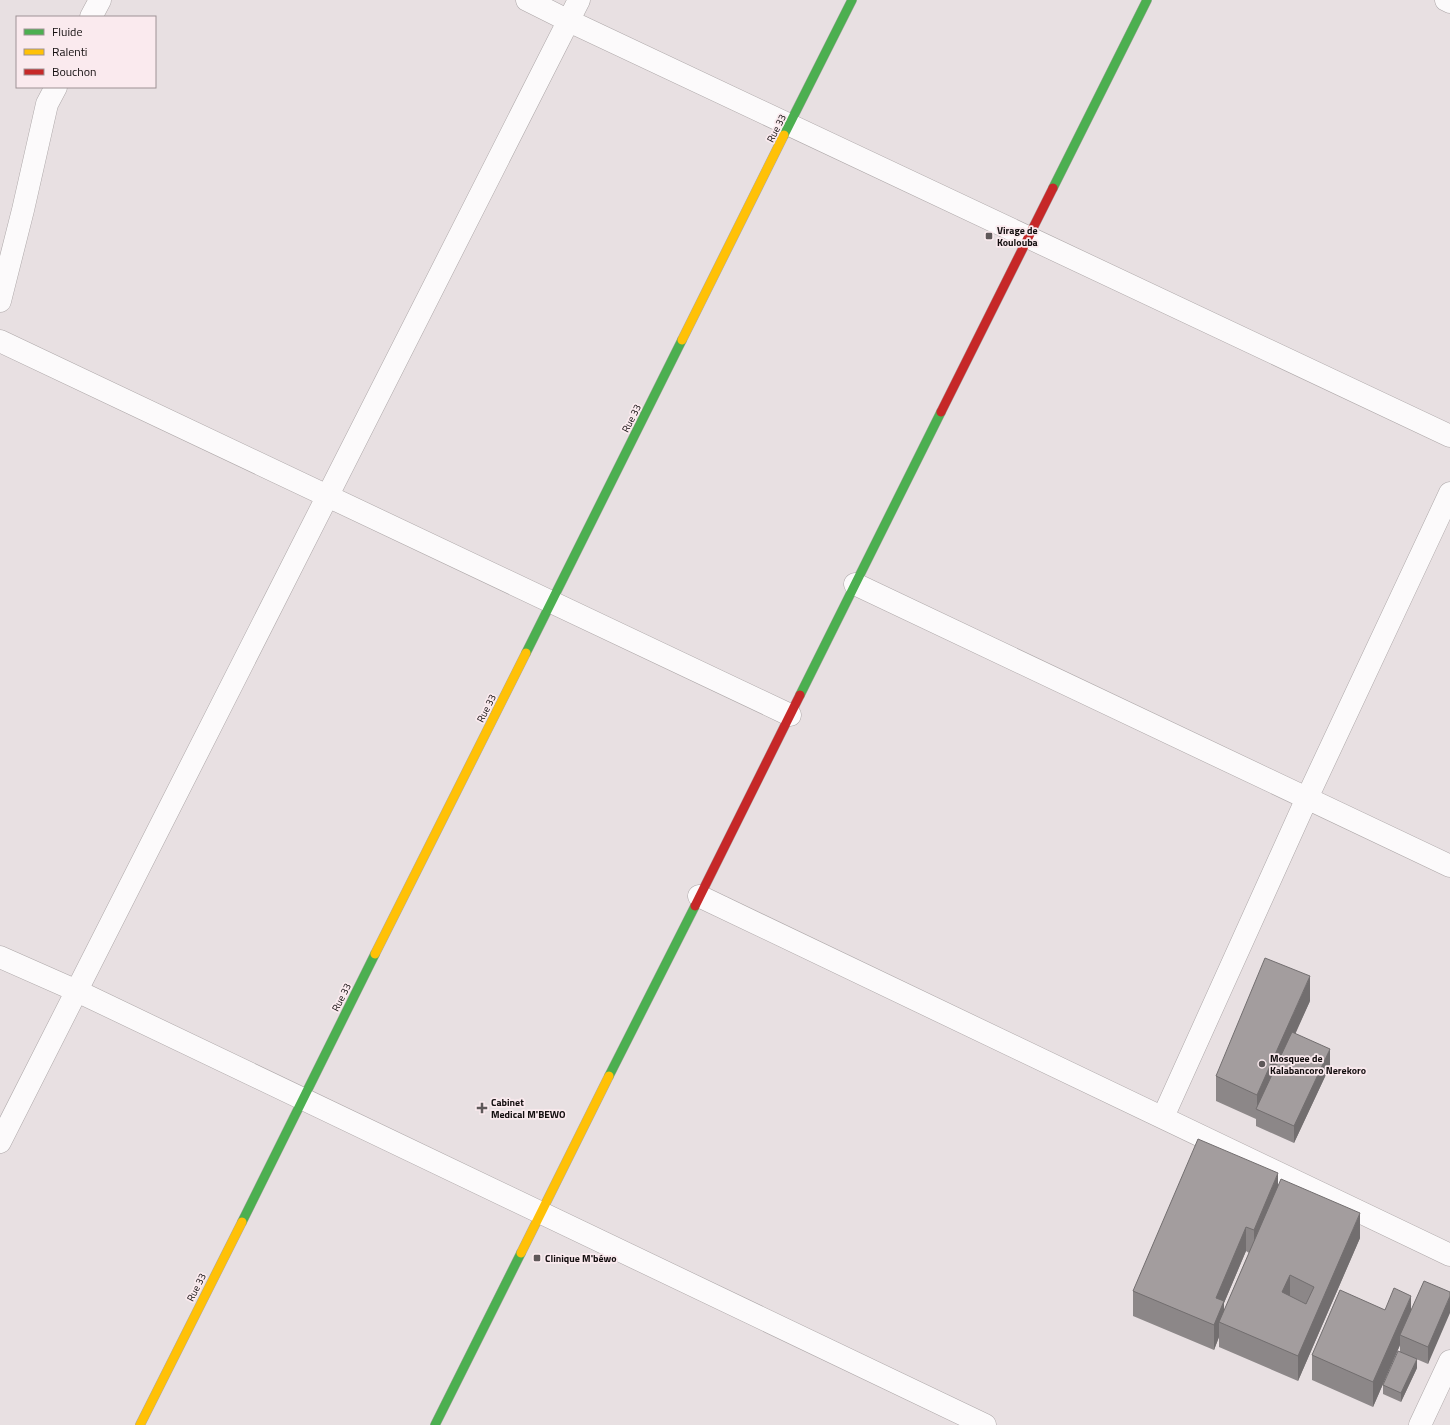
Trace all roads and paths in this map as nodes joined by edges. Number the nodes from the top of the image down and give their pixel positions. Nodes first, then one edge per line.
1 (100, 0) edge
2 (527, 0) edge
3 (579, 0) edge
4 (852, 0) edge
5 (1147, 0) edge
6 (1446, 0) edge
7 (1450, 2) edge
8 (92, 16) edge
9 (569, 21) junction
10 (55, 88) edge
11 (790, 125) junction
12 (1029, 237) junction
13 (0, 300) edge
14 (0, 341) edge
15 (1450, 436) edge
16 (1450, 493) edge
17 (327, 497) junction
18 (855, 584) junction
19 (551, 602) junction
20 (790, 715) junction
21 (1307, 798) junction
22 (1450, 866) edge
23 (699, 896) junction
24 (0, 957) edge
25 (77, 991) junction
26 (303, 1099) junction
27 (1162, 1117) junction
28 (0, 1142) edge
29 (541, 1213) junction
30 (1450, 1255) edge
31 (1450, 1361) edge
32 (140, 1425) edge
33 (435, 1425) edge
34 (985, 1425) edge
35 (1420, 1425) edge

1 - 8 street
2 - 9 street
3 - 9 street
4 - 11 street, Rue 33
5 - 12 street
6 - 7 street
9 - 11 street
9 - 17 street
10 - 13 street
11 - 12 street
11 - 19 street, Rue 33
12 - 15 street
12 - 18 street
14 - 17 street
16 - 21 street
17 - 19 street
17 - 25 street
18 - 20 street
18 - 21 street
19 - 20 street
19 - 26 street, Rue 33
20 - 23 street
21 - 22 street
21 - 27 street
23 - 27 street
23 - 29 street
24 - 25 street
25 - 26 street
25 - 28 street
26 - 29 street
26 - 32 street, Rue 33
27 - 30 street
29 - 33 street
29 - 34 street
31 - 35 street

